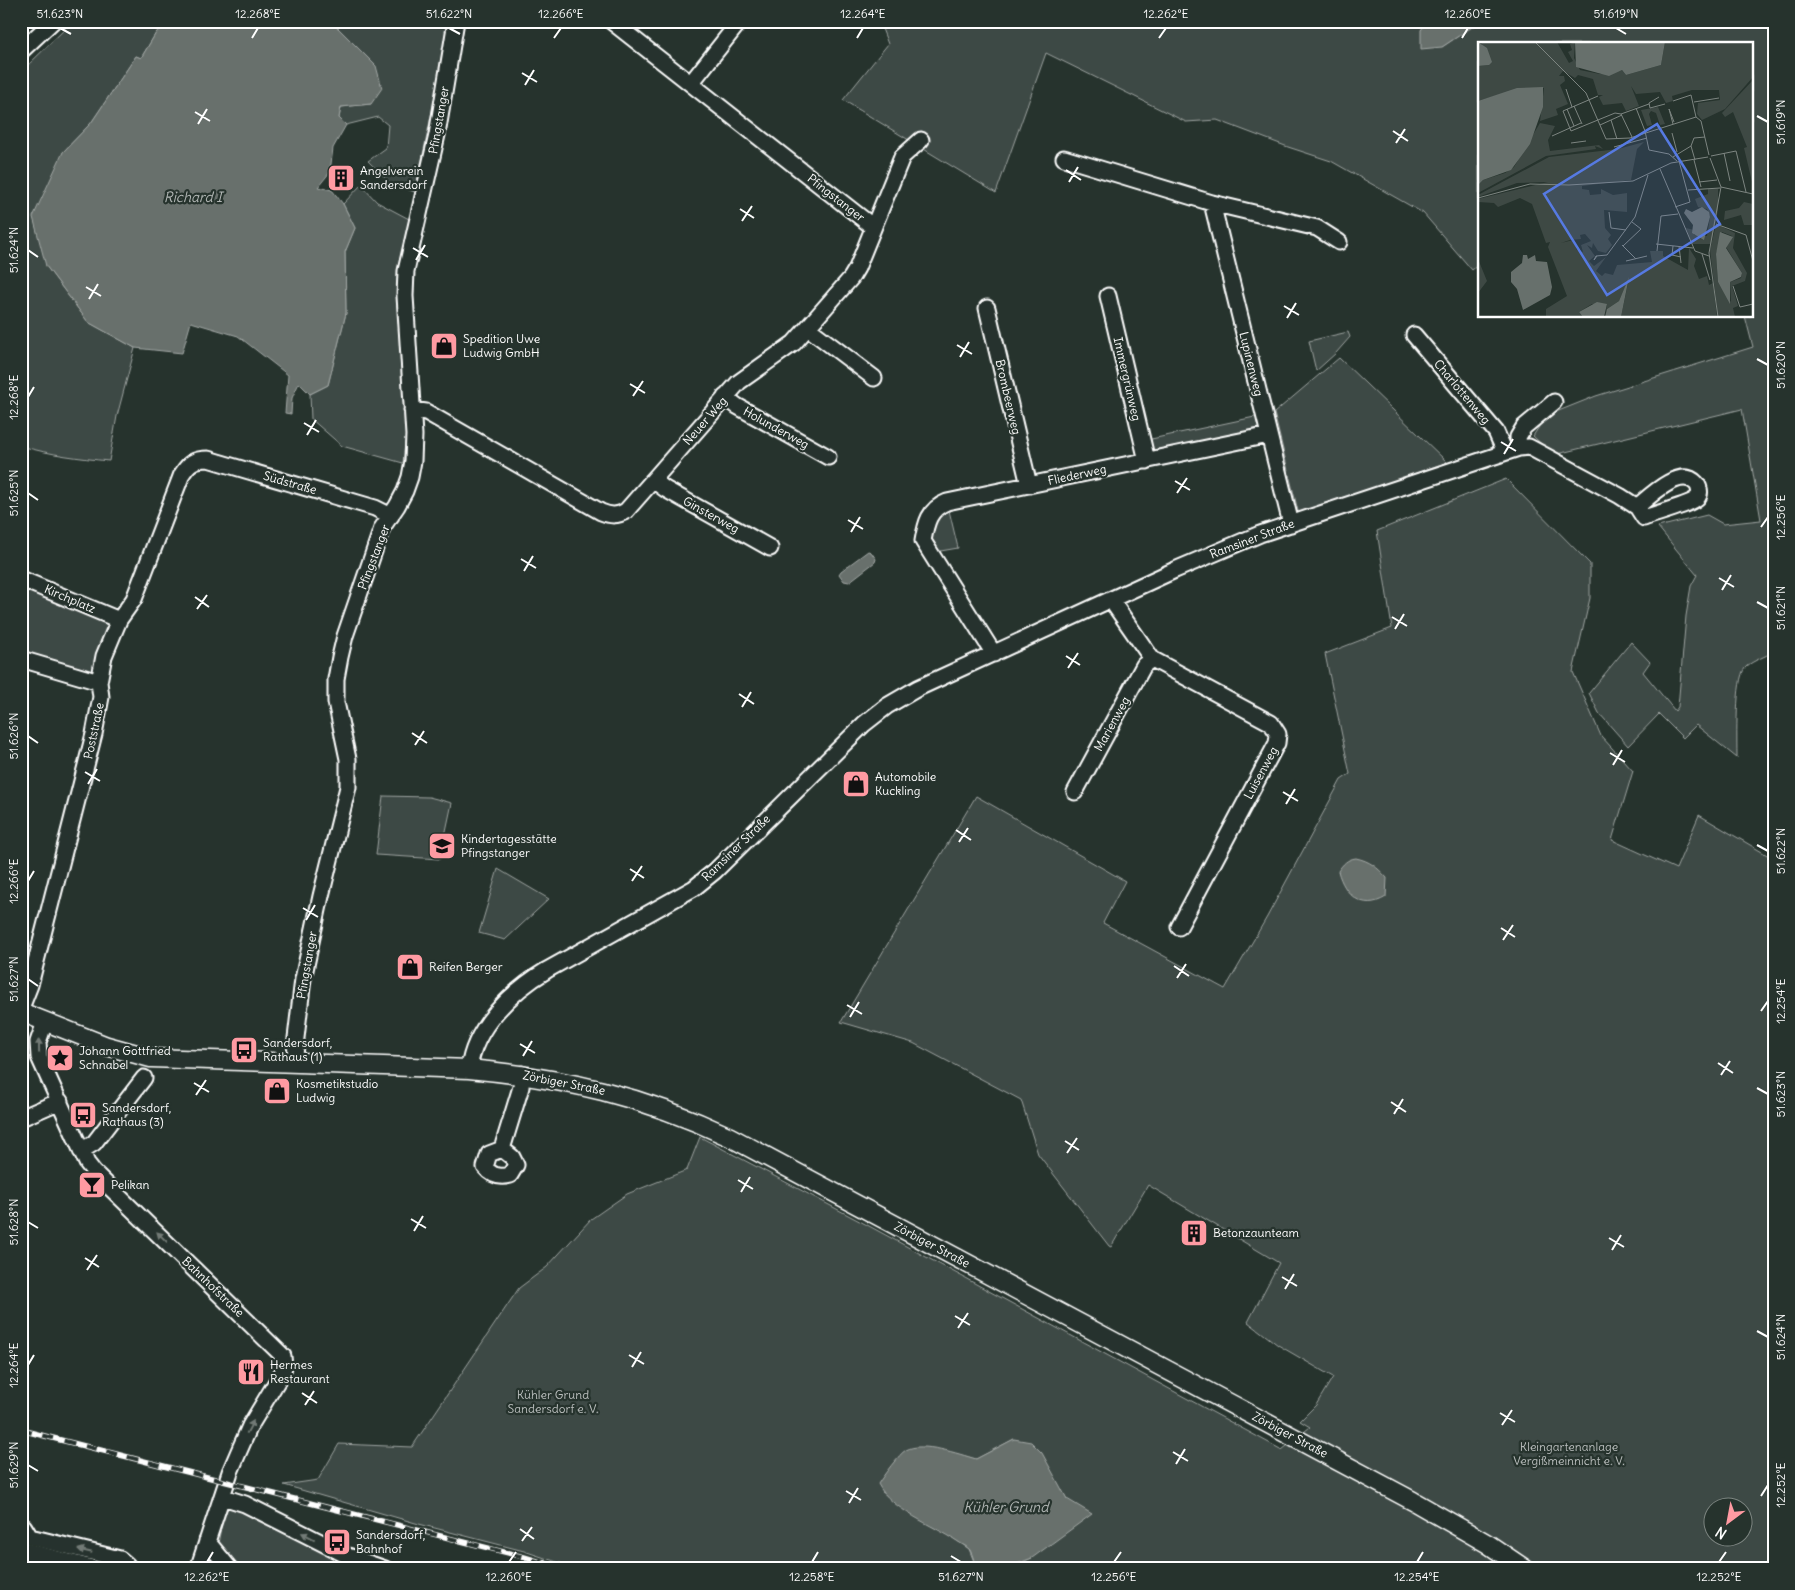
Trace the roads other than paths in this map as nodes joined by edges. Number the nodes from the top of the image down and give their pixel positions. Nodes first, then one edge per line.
1 (456, 21) edge
2 (611, 21) edge
3 (740, 21) edge
4 (43, 25) edge
5 (630, 27) edge
6 (21, 52) edge
7 (691, 83) junction
8 (921, 140) dead end
9 (1064, 158) dead end
10 (1212, 203) junction
11 (874, 226) junction
12 (1339, 242) dead end
13 (1108, 296) dead end
14 (987, 308) dead end
15 (808, 328) junction
16 (1414, 335) dead end
17 (874, 378) dead end
18 (725, 397) junction
19 (1554, 402) dead end
20 (412, 410) junction
21 (1269, 435) junction
22 (1512, 450) junction
23 (828, 456) dead end
24 (1146, 461) junction
25 (189, 464) joint
26 (653, 480) junction
27 (1029, 485) junction
28 (1636, 507) dead end
29 (391, 516) junction
30 (1291, 524) junction
31 (770, 548) dead end
32 (21, 579) edge
33 (1112, 600) junction
34 (119, 620) junction
35 (994, 654) junction
36 (1152, 658) junction
37 (21, 659) edge
38 (99, 682) junction
39 (1075, 792) dead end
40 (1179, 926) dead end
41 (21, 1010) edge
42 (45, 1022) junction
43 (295, 1063) junction
44 (469, 1069) junction
45 (522, 1074) junction
46 (144, 1078) dead end
47 (60, 1102) junction
48 (21, 1118) edge
49 (502, 1150) dead end
50 (81, 1151) junction
51 (225, 1490) junction
52 (207, 1540) junction
53 (23, 1541) edge
54 (90, 1569) edge
55 (128, 1569) edge
56 (198, 1569) edge
57 (230, 1569) edge
58 (385, 1569) edge
59 (1525, 1569) edge

1 - 20 street, Pfingstanger
2 - 5 street, Pfingstanger
3 - 7 street
4 - 6 street
5 - 7 street, Pfingstanger
7 - 11 street, Pfingstanger
8 - 11 street, Neuer Weg
9 - 10 street
10 - 12 street
10 - 21 street, Lupinenweg
11 - 15 street, Neuer Weg
13 - 24 street, Immergrünweg
14 - 27 street, Brombeerweg
15 - 17 street
15 - 18 street, Neuer Weg
16 - 22 street, Charlottenweg
18 - 23 street, Holunderweg
18 - 26 street, Neuer Weg
19 - 22 street
20 - 26 street, Neuer Weg
20 - 29 street, Pfingstanger
21 - 24 street, Fliederweg
21 - 30 street, Lupinenweg
22 - 28 street
22 - 30 street, Ramsiner Straße
24 - 27 street, Fliederweg
25 - 29 street, Südstraße
25 - 34 street, Poststraße
26 - 31 street, Ginsterweg
27 - 35 street, Fliederweg
29 - 43 street, Pfingstanger
30 - 33 street, Ramsiner Straße
32 - 34 street, Kirchplatz
33 - 35 street, Ramsiner Straße
33 - 36 street, Luisenweg
34 - 38 street, Poststraße
35 - 44 street, Ramsiner Straße
36 - 39 street, Marienweg
36 - 40 street, Luisenweg
37 - 38 street
38 - 41 street, Poststraße
41 - 42 street, Zörbiger Straße
42 - 43 street, Zörbiger Straße
47 -> 42 street, Bahnhofstraße
43 - 44 street, Zörbiger Straße
44 - 45 street, Zörbiger Straße
45 - 49 street
45 - 59 street, Zörbiger Straße
46 - 50 street
47 - 48 street
47 - 50 street, Bahnhofstraße
51 -> 50 street, Bahnhofstraße
51 - 52 street, Bahnhofstraße
58 -> 51 street
52 - 56 street, Bahnhofstraße
52 - 57 street
53 - 54 street
55 -> 53 street

